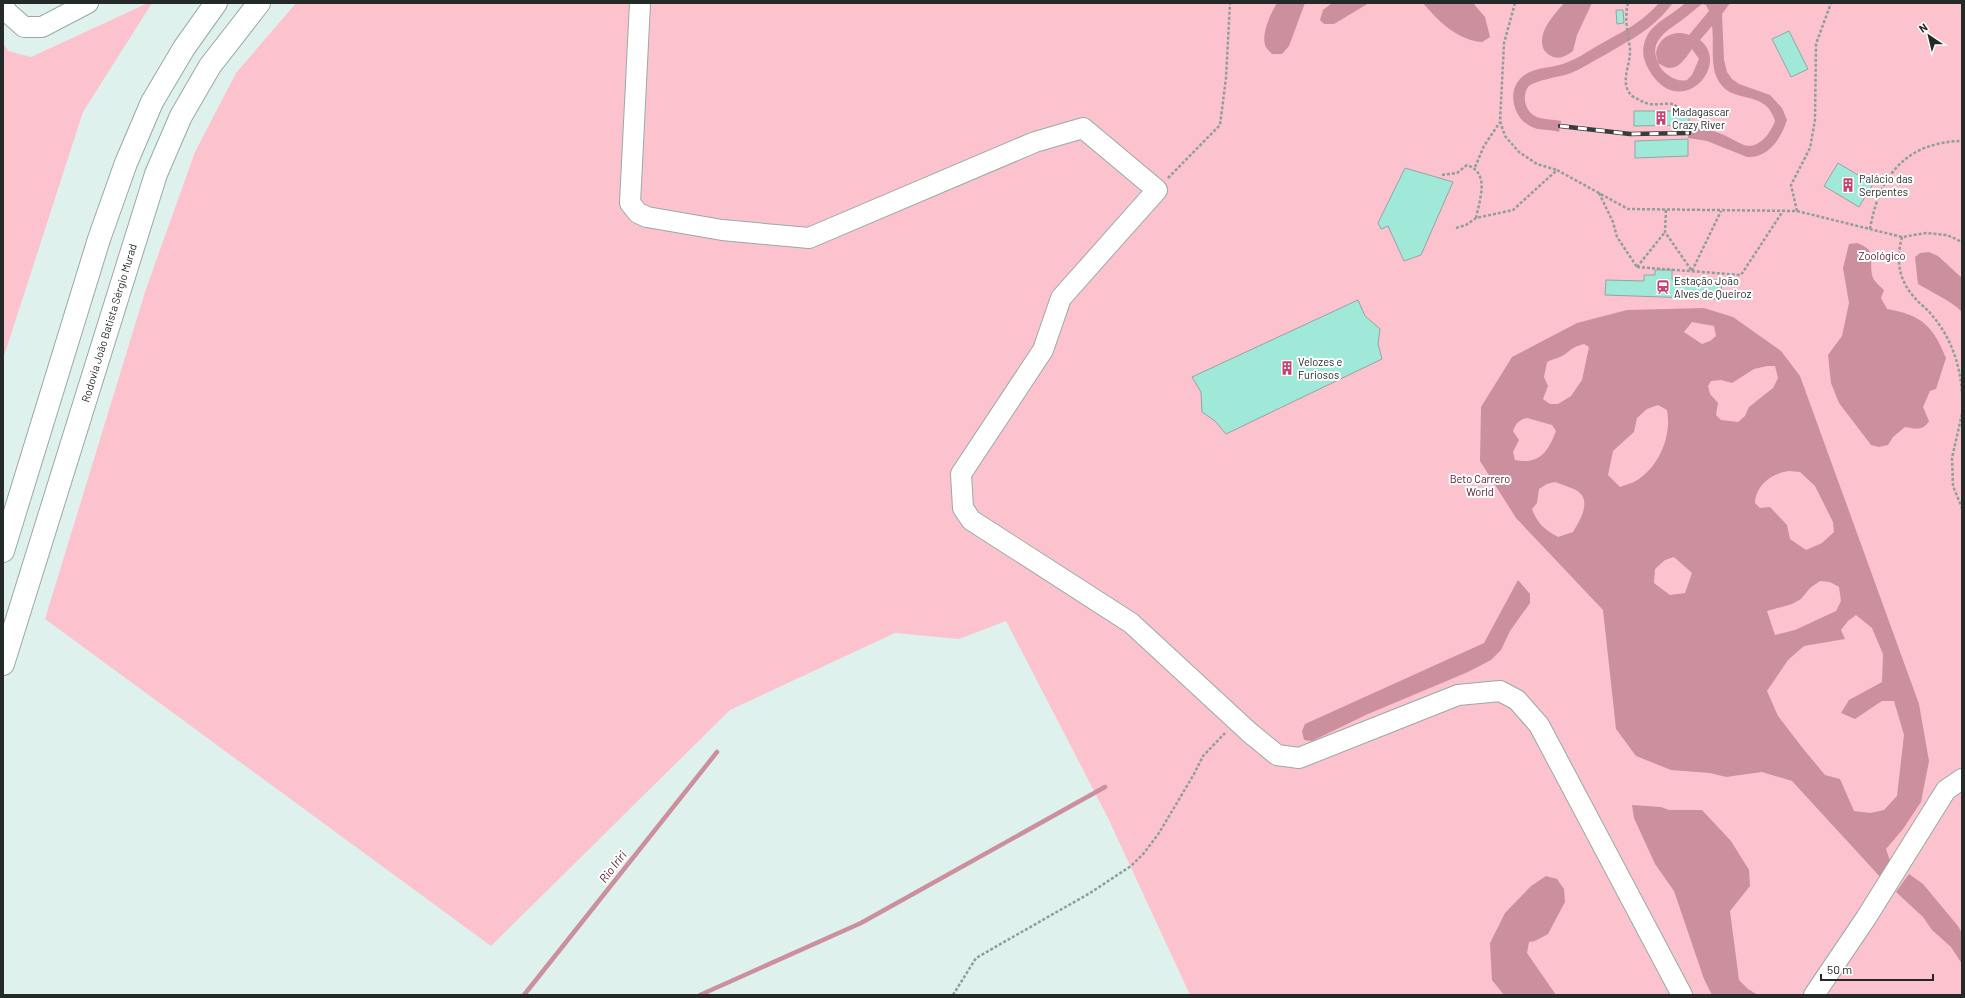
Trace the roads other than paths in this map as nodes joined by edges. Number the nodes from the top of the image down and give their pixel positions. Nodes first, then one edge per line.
1 (88, 3) edge
2 (216, 3) edge
3 (260, 3) edge
4 (640, 3) edge
5 (3, 4) edge
6 (3, 551) edge
7 (3, 664) edge
8 (1962, 779) edge
9 (1682, 995) edge
10 (1814, 995) edge

1 - 5 street
2 - 6 main road
3 - 7 main road, Rodovia João Batista Sérgio Murad
4 - 9 street
8 - 10 street

